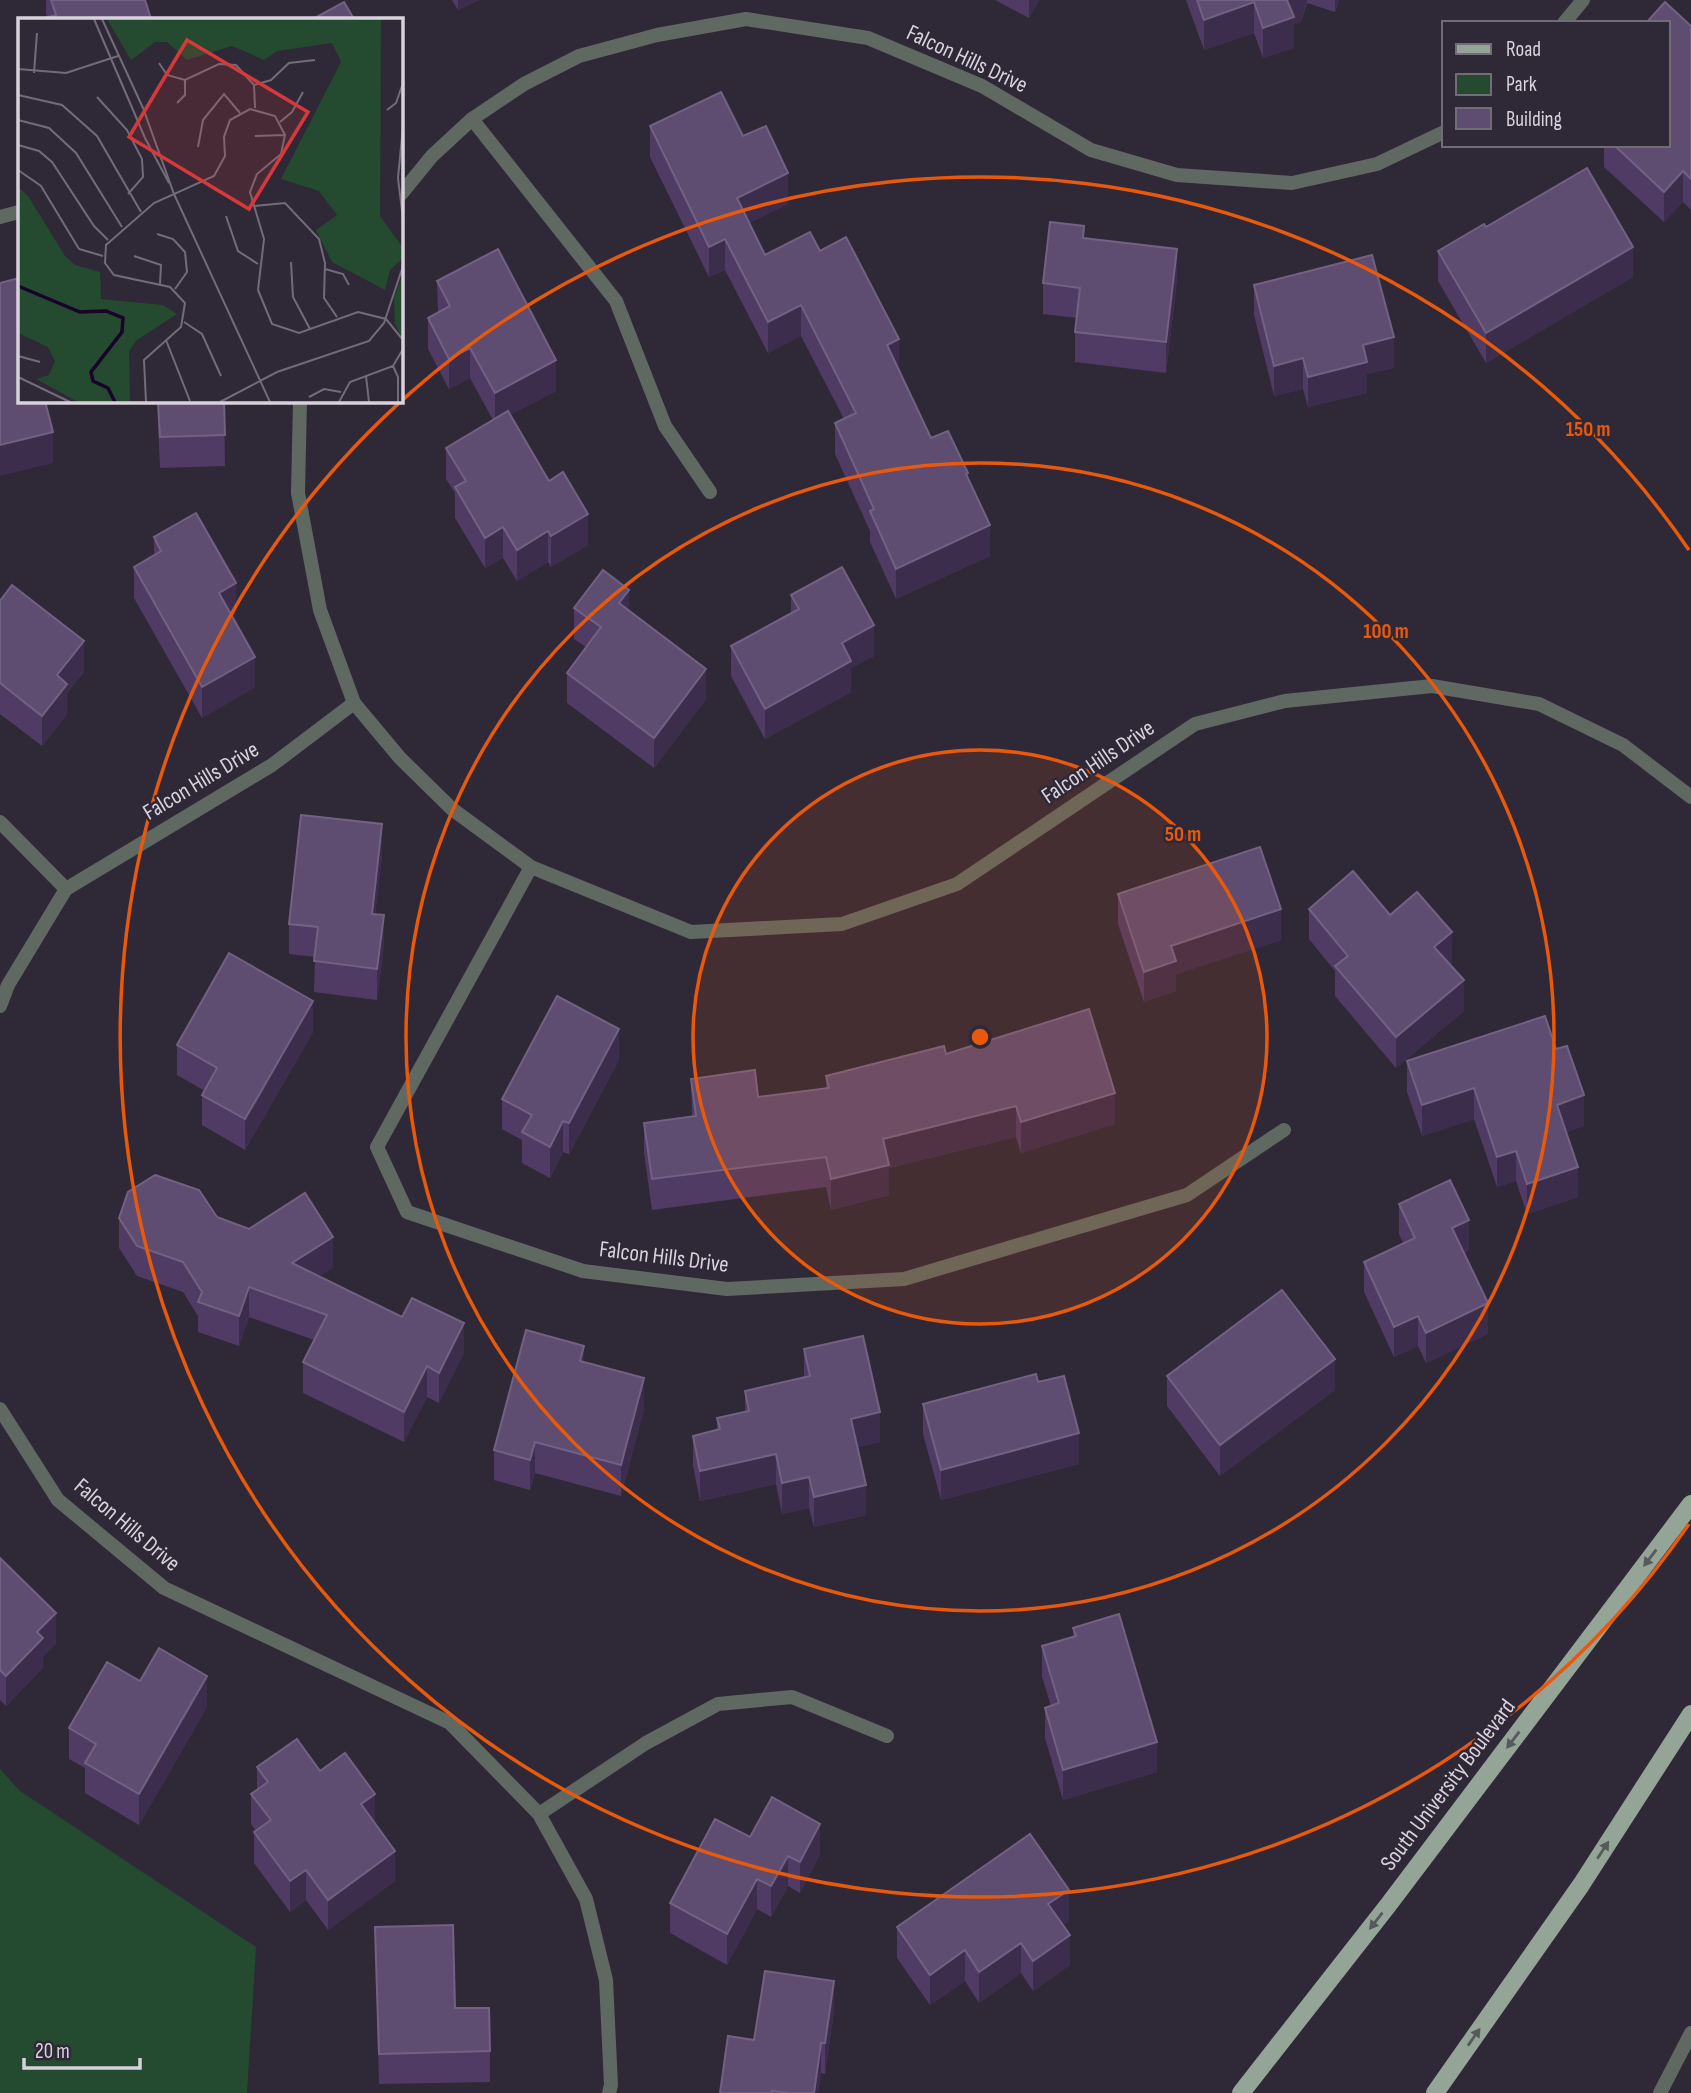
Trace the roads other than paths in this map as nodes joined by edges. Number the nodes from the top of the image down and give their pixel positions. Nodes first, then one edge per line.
1 (1583, 0) edge
2 (1566, 21) edge
3 (472, 119) junction
4 (1442, 133) edge
5 (402, 193) edge
6 (18, 212) edge
7 (0, 217) edge
8 (300, 402) edge
9 (710, 492) dead end
10 (355, 703) junction
11 (1691, 797) edge
12 (0, 822) edge
13 (531, 867) junction
14 (66, 889) junction
15 (0, 1006) edge
16 (1284, 1130) dead end
17 (0, 1409) edge
18 (1691, 1504) edge
19 (1691, 1714) edge
20 (887, 1736) dead end
21 (539, 1814) junction
22 (1691, 2033) edge
23 (610, 2093) edge
24 (1241, 2093) edge
25 (1434, 2093) edge
26 (1660, 2093) edge

1 - 2 street
3 - 4 street, Falcon Hills Drive
3 - 5 street, Falcon Hills Drive
3 - 9 street
6 - 7 street
8 - 10 street, Falcon Hills Drive
10 - 13 street, Falcon Hills Drive
10 - 14 street, Falcon Hills Drive
11 - 13 street, Falcon Hills Drive
12 - 14 street
13 - 16 street, Falcon Hills Drive
14 - 15 street, Falcon Hills Drive
17 - 21 street, Falcon Hills Drive
18 -> 24 main road, South University Boulevard
25 -> 19 main road
20 - 21 street
21 - 23 street, Falcon Hills Drive
22 - 26 street

